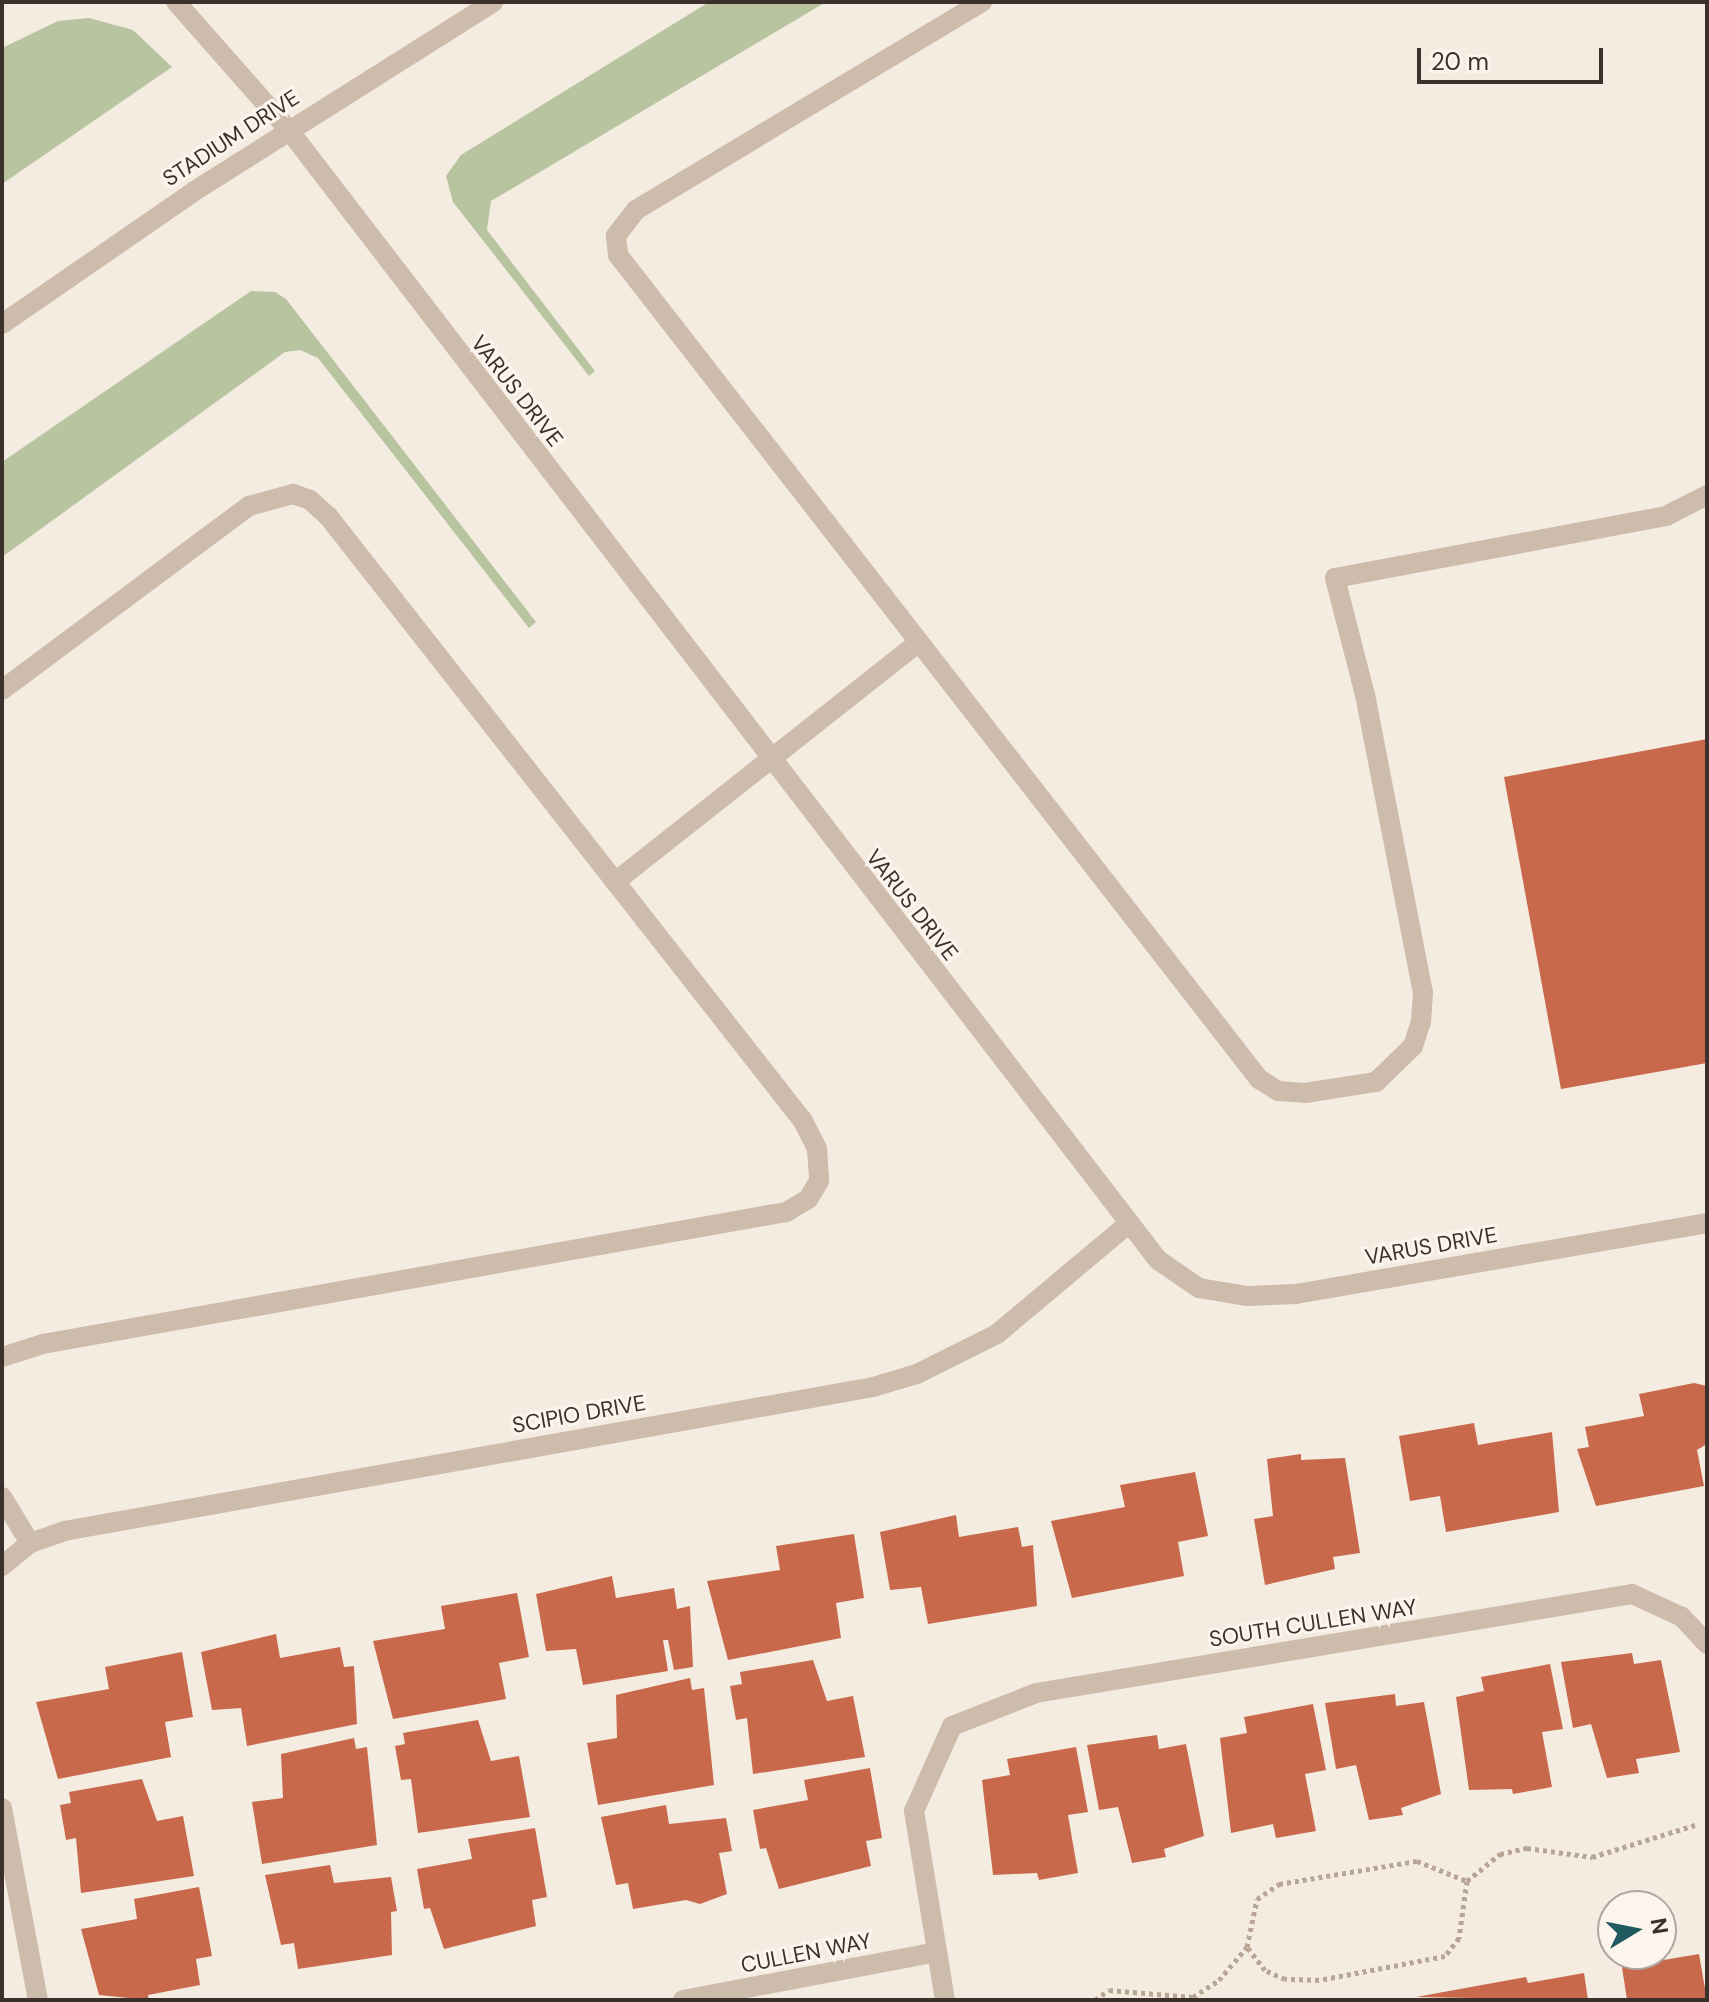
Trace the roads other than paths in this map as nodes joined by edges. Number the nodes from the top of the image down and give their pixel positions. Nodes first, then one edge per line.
1 (176, 2) edge
2 (493, 2) edge
3 (982, 2) edge
4 (288, 129) junction
5 (2, 324) edge
6 (1707, 495) edge
7 (916, 644) junction
8 (2, 690) edge
9 (770, 760) junction
10 (615, 882) junction
11 (1707, 1223) edge
12 (1128, 1224) junction
13 (2, 1357) edge
14 (2, 1497) edge
15 (30, 1543) junction
16 (2, 1566) edge
17 (1707, 1644) edge
18 (2, 1808) edge
19 (937, 1952) junction
20 (38, 2000) edge
21 (683, 2000) edge
22 (945, 2000) edge

1 - 4 street, VARUS DRIVE
2 - 4 street, STADIUM DRIVE
3 - 7 street
4 - 5 street, STADIUM DRIVE
4 - 9 street, VARUS DRIVE
6 - 7 street
7 - 9 street
8 - 10 street
9 - 10 street
9 - 12 street, VARUS DRIVE
10 - 13 street
11 - 12 street, VARUS DRIVE
12 - 15 street, SCIPIO DRIVE
14 - 15 street
15 - 16 street, SCIPIO DRIVE
17 - 19 street, SOUTH CULLEN WAY
18 - 20 street
19 - 21 street, CULLEN WAY
19 - 22 street

